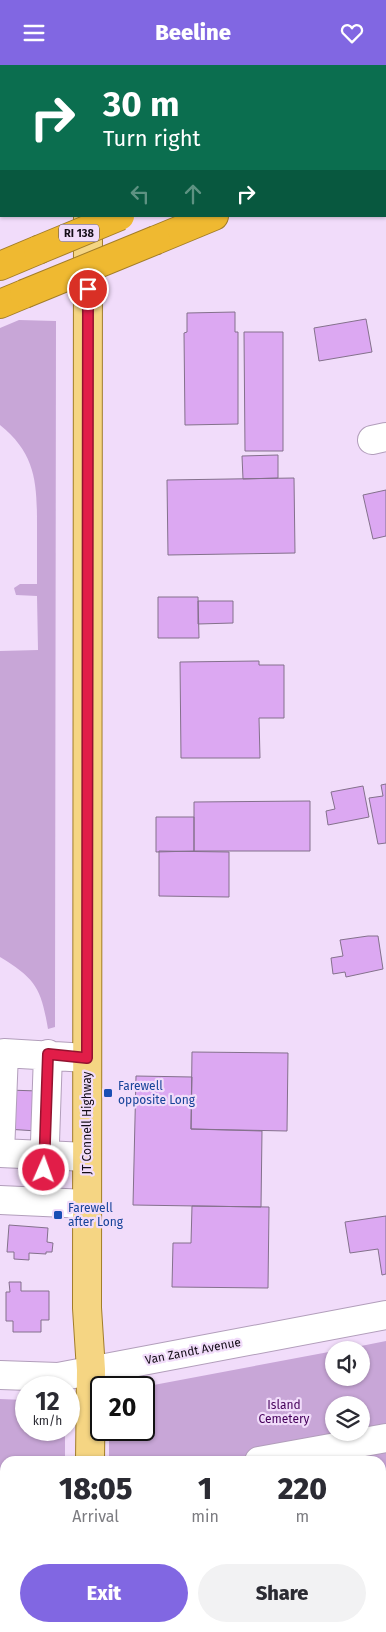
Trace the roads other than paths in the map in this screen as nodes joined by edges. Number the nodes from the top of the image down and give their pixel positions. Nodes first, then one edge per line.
1 (88, 217) edge
2 (118, 217) edge
3 (212, 217) edge
4 (0, 266) edge
5 (12, 299) edge
6 (48, 1054) junction
7 (87, 1058) junction
8 (44, 1155) junction
9 (87, 1157) junction
10 (0, 1199) edge
11 (43, 1201) junction
12 (87, 1204) junction
13 (386, 1315) edge
14 (91, 1370) junction
15 (0, 1375) edge
16 (370, 1447) edge
17 (90, 1456) edge
18 (299, 1456) edge

1 - 7 main road, JT Connell Highway
2 - 4 highway, RI 138, bridge
3 - 5 highway, bridge
6 - 7 street
6 - 8 street
6 - 8 street
7 - 9 main road, JT Connell Highway
8 - 9 street
8 - 11 street
9 - 12 main road, JT Connell Highway
10 - 11 street
11 - 12 street
12 - 14 main road, JT Connell Highway
13 - 14 street, Van Zandt Avenue
14 - 15 street, Van Zandt Avenue
14 - 17 main road, JT Connell Highway
16 - 18 street

